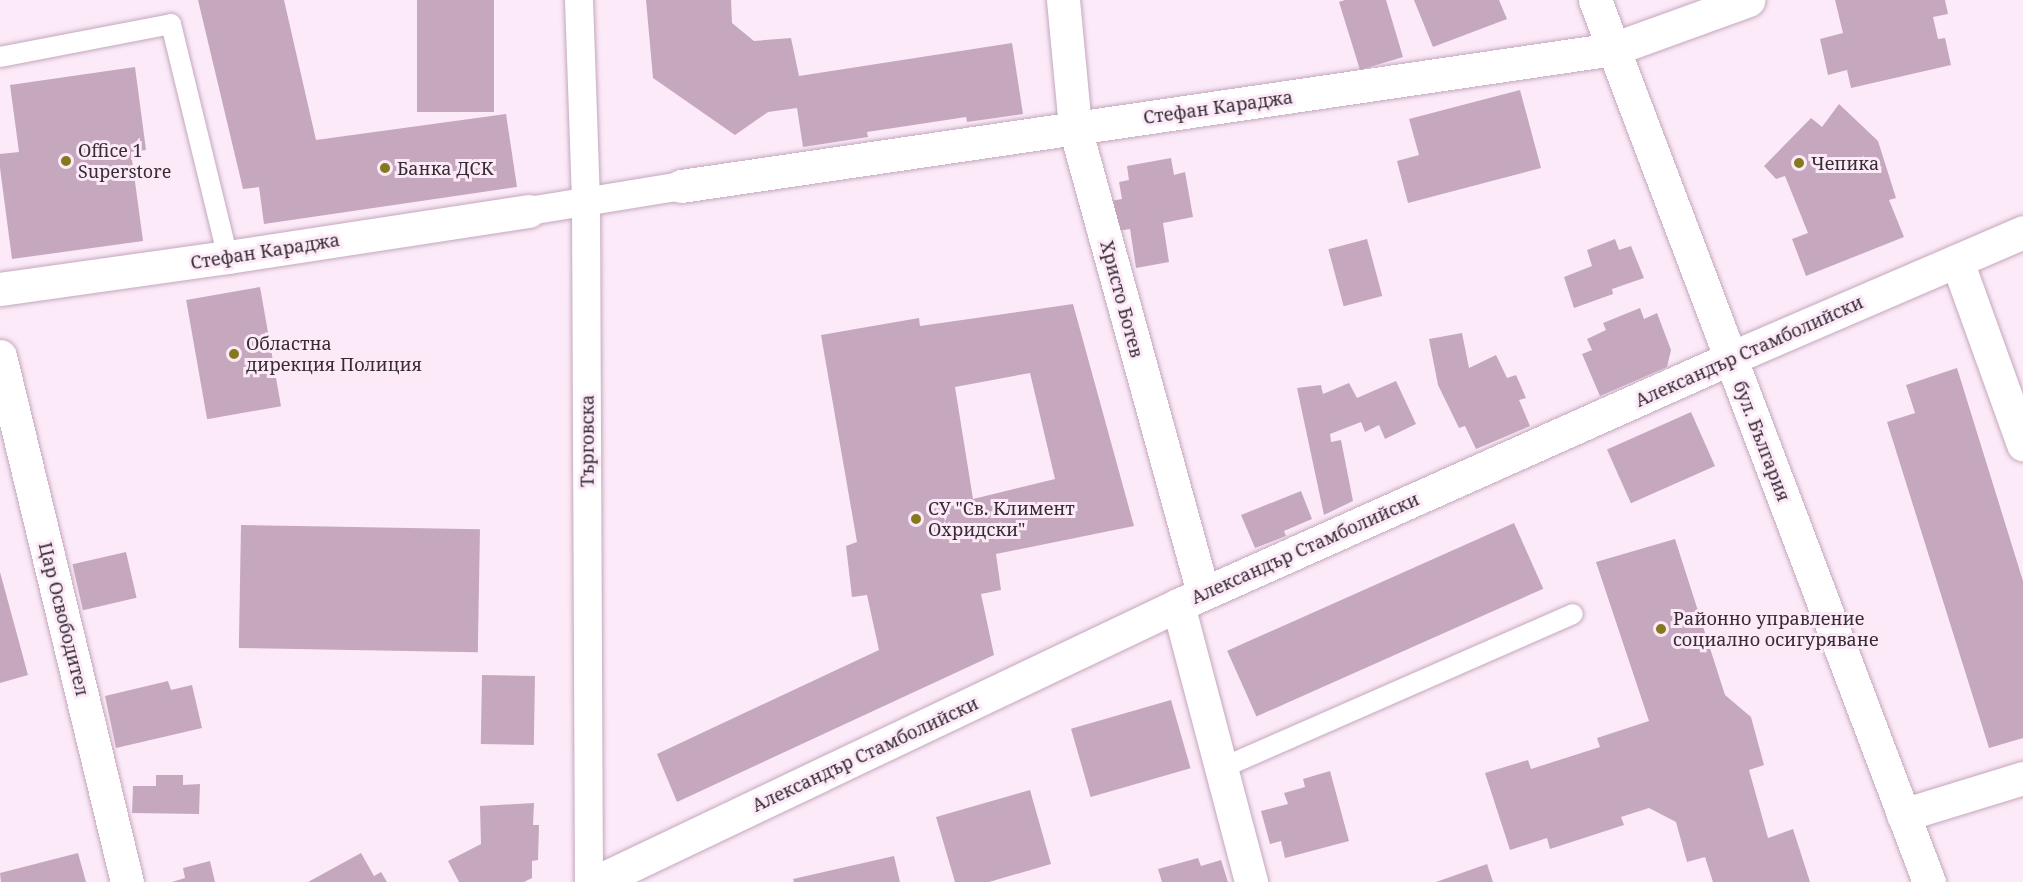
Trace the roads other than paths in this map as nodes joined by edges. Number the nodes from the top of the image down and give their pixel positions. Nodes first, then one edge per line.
1 (579, 0) edge
2 (1063, 0) edge
3 (1595, 0) edge
4 (1748, 0) edge
5 (1613, 49) junction
6 (0, 57) edge
7 (1075, 129) junction
8 (681, 186) joint
9 (586, 203) junction
10 (529, 211) joint
11 (2023, 232) edge
12 (228, 257) junction
13 (1957, 261) junction
14 (0, 288) edge
15 (0, 356) edge
16 (1731, 358) junction
17 (2023, 444) edge
18 (1190, 599) junction
19 (1573, 614) dead end
20 (1222, 768) junction
21 (2023, 778) edge
22 (1903, 815) junction
23 (127, 882) edge
24 (590, 882) edge
25 (596, 882) edge
26 (1251, 882) edge
27 (1929, 882) edge

1 - 9 street, Търговска
2 - 7 street, Христо Ботев
3 - 5 street, бул. България
4 - 5 street, Стефан Караджа
5 - 7 street, Стефан Караджа
5 - 16 street, бул. България
6 - 12 lane
7 - 8 street, Стефан Караджа
7 - 18 street, Христо Ботев
8 - 9 street
9 - 10 street
9 - 24 street, Търговска
10 - 12 street, Стефан Караджа
11 - 13 street, Александър Стамболийски
12 - 14 street, Стефан Караджа
13 - 16 street, Александър Стамболийски
13 - 17 street
15 - 23 street, Цар Освободител
16 - 18 street, Александър Стамболийски
16 - 22 street, бул. България
18 - 20 street, Христо Ботев
18 - 25 street, Александър Стамболийски
19 - 20 lane
20 - 26 street, Христо Ботев
21 - 22 street
22 - 27 street, бул. България

